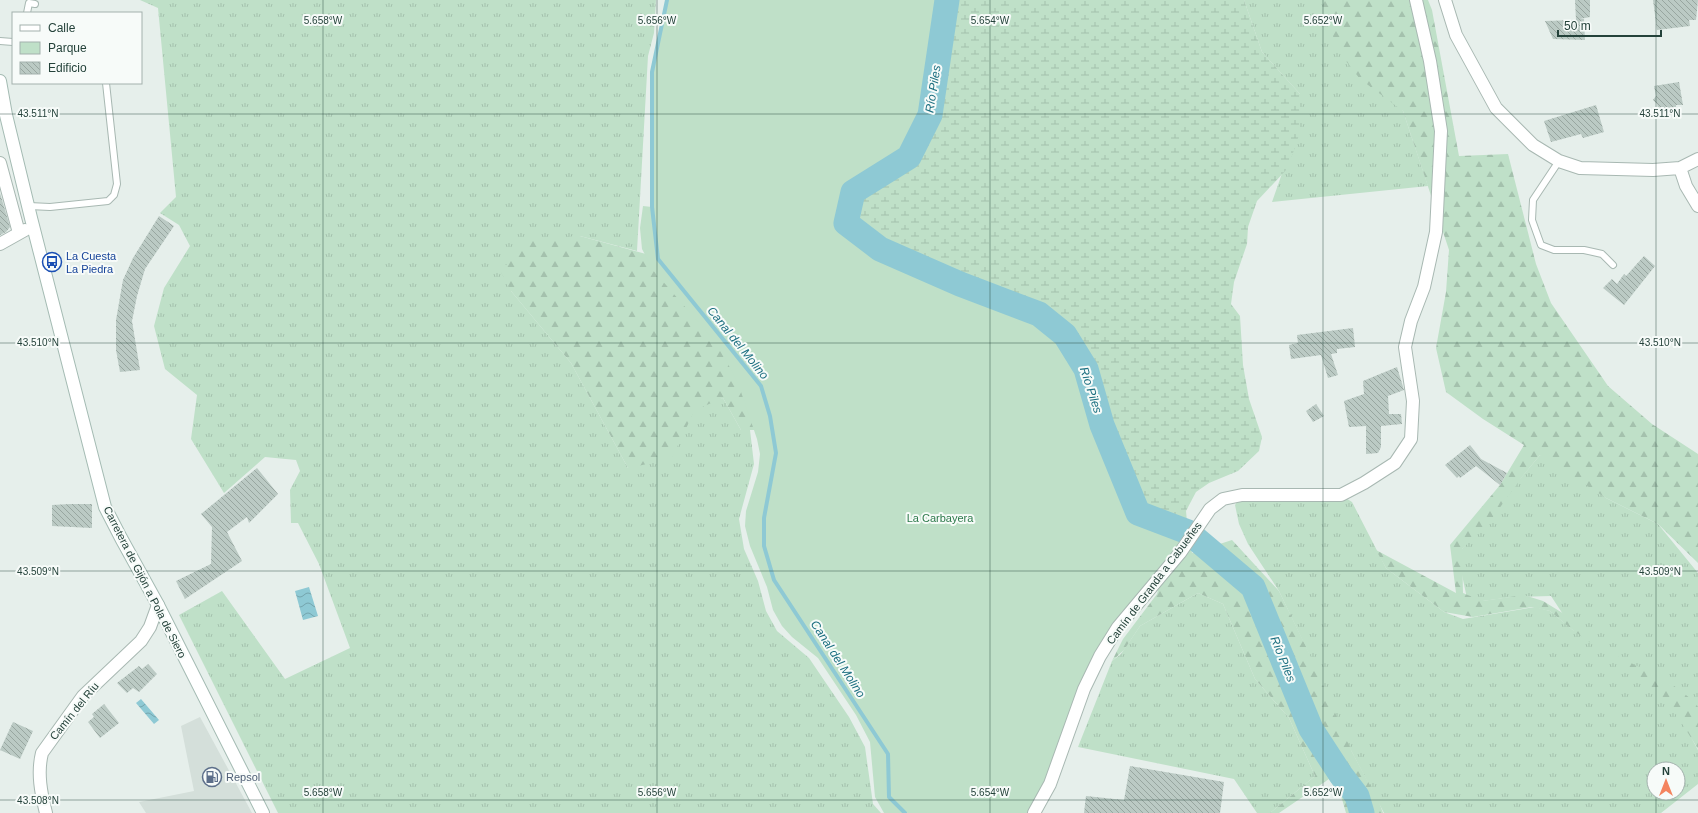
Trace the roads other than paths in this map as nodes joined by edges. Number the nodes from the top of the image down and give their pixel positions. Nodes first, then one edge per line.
1 (1416, 0) edge
2 (1445, 0) edge
3 (35, 4) dead end
4 (27, 12) edge
5 (0, 41) edge
6 (12, 42) edge
7 (0, 81) edge
8 (106, 84) edge
9 (1698, 159) edge
10 (1559, 161) junction
11 (0, 163) edge
12 (1680, 168) junction
13 (29, 206) junction
14 (1698, 206) edge
15 (33, 226) junction
16 (19, 233) junction
17 (0, 244) edge
18 (1613, 265) dead end
19 (158, 605) junction
20 (46, 813) edge
21 (263, 813) edge
22 (1034, 813) edge

1 - 22 street, Camín de Granda a Cabueñes
2 - 10 street
3 - 4 lane
5 - 6 lane
7 - 13 street, Carretera de Gijón a Pola de Siero
8 - 13 lane
9 - 12 street
10 - 12 street
10 - 18 lane
11 - 16 street
12 - 14 street
13 - 15 street, Carretera de Gijón a Pola de Siero
15 - 16 street
15 - 19 street, Carretera de Gijón a Pola de Siero
16 - 17 street
19 - 20 street, Camín del Ríu
19 - 21 street, Carretera de Gijón a Pola de Siero

